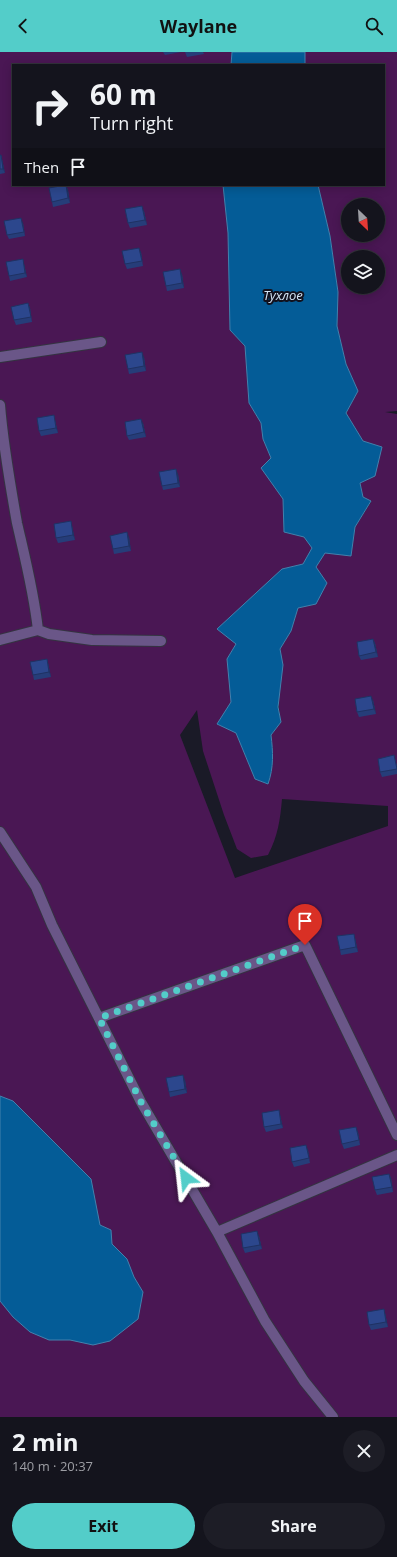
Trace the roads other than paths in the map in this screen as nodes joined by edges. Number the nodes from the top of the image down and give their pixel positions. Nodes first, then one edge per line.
1 (101, 342) dead end
2 (0, 357) edge
3 (0, 405) edge
4 (38, 630) junction
5 (0, 640) edge
6 (161, 642) dead end
7 (0, 832) edge
8 (99, 1018) junction
9 (397, 1135) edge
10 (397, 1155) edge
11 (217, 1232) junction
12 (333, 1417) edge

1 - 2 lane
3 - 4 lane
4 - 5 lane
4 - 6 lane
7 - 8 lane
8 - 9 lane
8 - 11 lane
10 - 11 lane
11 - 12 lane

